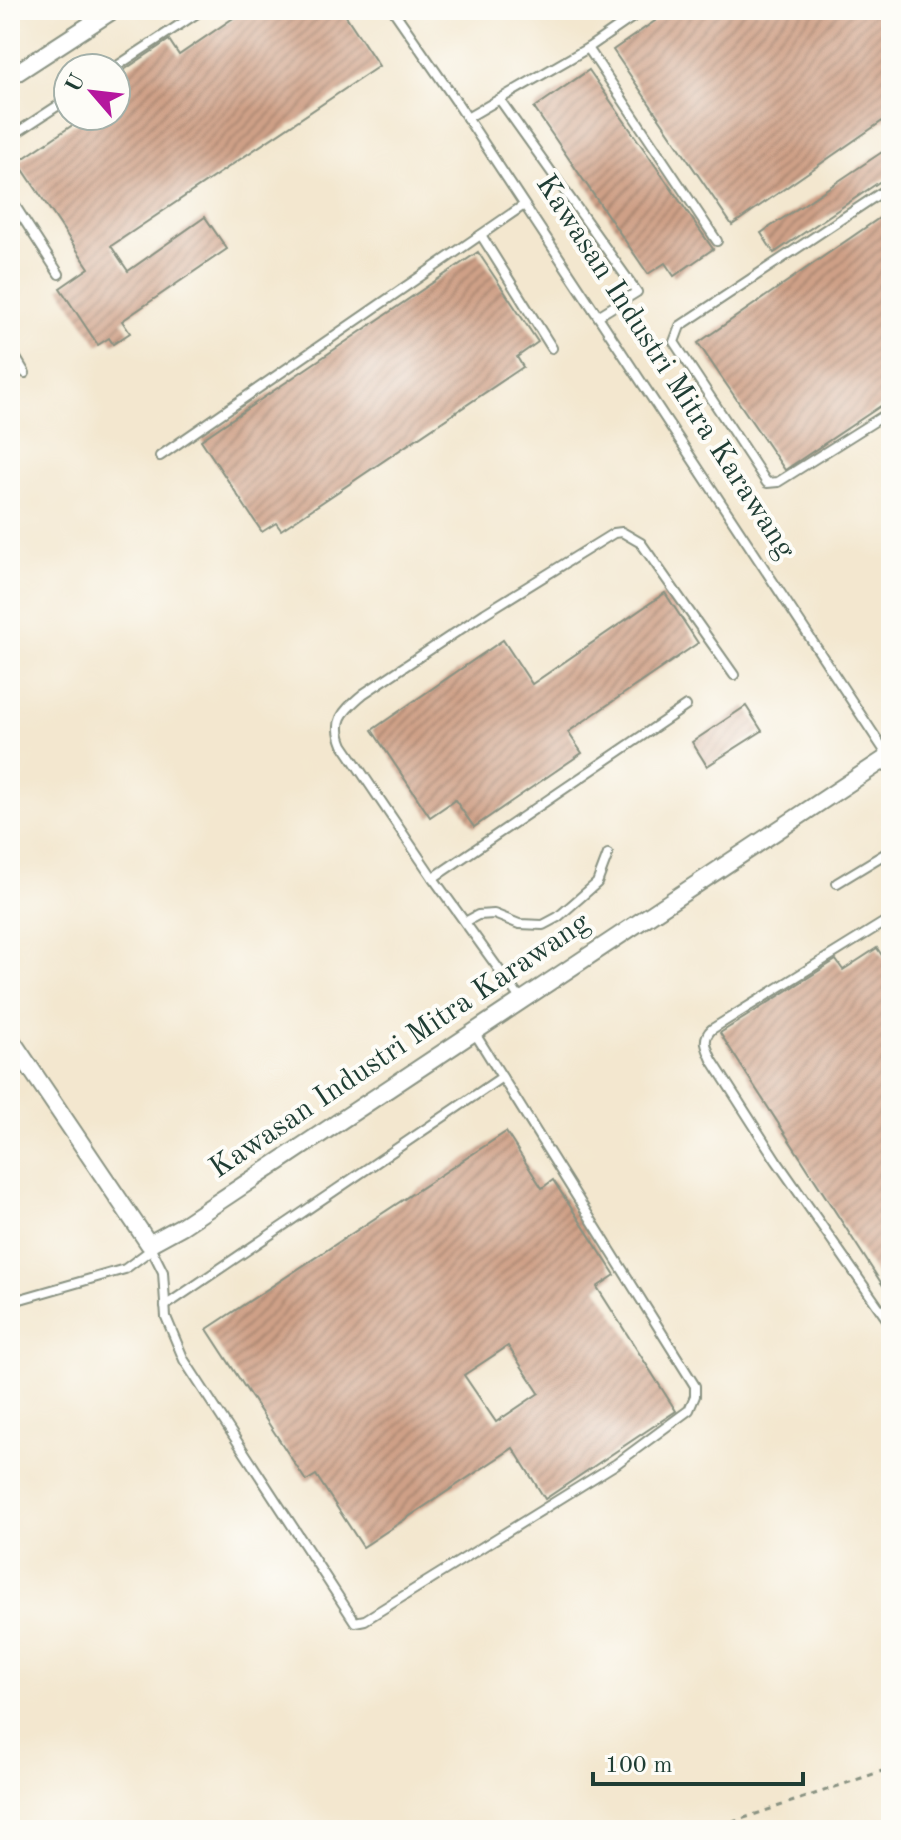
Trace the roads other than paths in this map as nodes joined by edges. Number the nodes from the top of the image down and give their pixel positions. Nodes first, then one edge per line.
1 (113, 10) edge
2 (202, 10) edge
3 (393, 10) edge
4 (643, 10) edge
5 (588, 48) junction
6 (132, 56) edge
7 (10, 77) edge
8 (500, 100) junction
9 (52, 109) edge
10 (467, 118) junction
11 (10, 137) edge
12 (891, 193) edge
13 (10, 198) edge
14 (524, 205) junction
15 (481, 235) junction
16 (717, 241) dead end
17 (59, 274) dead end
18 (598, 316) junction
19 (10, 348) edge
20 (552, 348) dead end
21 (25, 373) dead end
22 (891, 411) edge
23 (160, 456) dead end
24 (734, 675) dead end
25 (686, 706) dead end
26 (890, 757) edge
27 (608, 854) dead end
28 (891, 854) edge
29 (433, 878) junction
30 (837, 883) dead end
31 (891, 918) edge
32 (465, 922) junction
33 (521, 1000) junction
34 (473, 1031) junction
35 (10, 1038) edge
36 (502, 1077) junction
37 (150, 1246) junction
38 (10, 1302) edge
39 (165, 1306) junction
40 (891, 1325) edge

1 - 7 street
2 - 6 lane
3 - 10 lane, Kawasan Industri Mitra Karawang
4 - 5 lane
5 - 8 lane
5 - 16 lane
8 - 10 lane
8 - 18 lane
9 - 11 lane
10 - 14 lane, Kawasan Industri Mitra Karawang
12 - 22 lane
13 - 17 lane
14 - 15 lane
14 - 18 lane, Kawasan Industri Mitra Karawang
15 - 20 lane
15 - 23 lane
18 - 26 lane, Kawasan Industri Mitra Karawang
19 - 21 lane
24 - 29 lane
25 - 29 lane
26 - 33 street, Kawasan Industri Mitra Karawang
27 - 32 lane
28 - 30 lane
29 - 32 lane
31 - 40 lane
32 - 33 lane
33 - 34 street, Kawasan Industri Mitra Karawang
34 - 36 lane
34 - 37 street, Kawasan Industri Mitra Karawang
35 - 37 street
36 - 39 lane
36 - 39 lane
37 - 38 lane
37 - 39 lane

